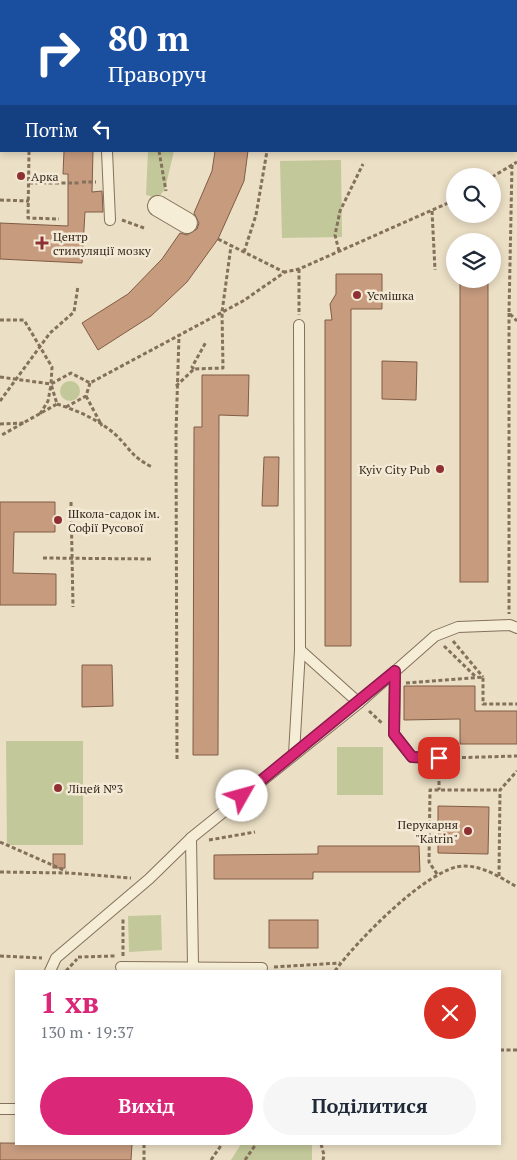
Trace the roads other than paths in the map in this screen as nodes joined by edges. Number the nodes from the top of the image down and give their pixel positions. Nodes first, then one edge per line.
1 (108, 152) edge
2 (162, 200) road end
3 (110, 220) road end
4 (188, 223) dead end
5 (299, 325) road end
6 (513, 627) edge
7 (300, 650) junction
8 (395, 671) junction
9 (359, 703) junction
10 (294, 754) junction
11 (439, 758) road end
12 (191, 838) junction
13 (193, 966) junction
14 (122, 967) dead end
15 (262, 968) road end
16 (50, 970) edge
17 (0, 1109) edge
18 (15, 1109) edge

1 - 3 lane
2 - 4 street
5 - 7 lane
6 - 8 lane
7 - 9 lane
7 - 10 lane
8 - 9 lane
8 - 11 lane
9 - 10 lane
10 - 12 lane
12 - 13 lane
12 - 16 lane
13 - 14 lane
13 - 15 lane
17 - 18 lane

